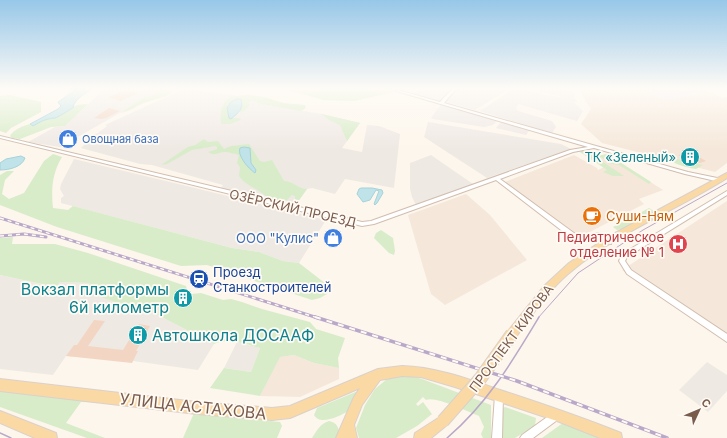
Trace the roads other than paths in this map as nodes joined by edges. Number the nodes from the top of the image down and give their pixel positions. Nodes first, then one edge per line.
1 (460, 108) edge
2 (0, 137) edge
3 (594, 147) junction
4 (727, 175) edge
5 (496, 178) junction
6 (720, 180) junction
7 (727, 193) edge
8 (609, 242) junction
9 (727, 338) edge
10 (378, 374) junction
11 (0, 385) edge
12 (499, 395) junction
13 (557, 415) junction
14 (0, 417) edge
15 (350, 432) edge
16 (51, 438) edge
17 (342, 438) edge
18 (420, 438) edge
19 (497, 438) edge
20 (524, 438) edge
21 (616, 438) edge

1 - 3 street
2 - 5 street, ОЗЁРСКИЙ ПРОЕЗД
3 - 5 street, ОЗЁРСКИЙ ПРОЕЗД
3 - 6 street, ОЗЁРСКИЙ ПРОЕЗД
4 - 6 main road, ПРОСПЕКТ КИРОВА
5 - 8 street
6 - 8 main road, ПРОСПЕКТ КИРОВА
7 - 9 street
8 - 18 main road, ПРОСПЕКТ КИРОВА, bridge
10 - 11 main road, УЛИЦА АСТАХОВА
10 - 12 main road
10 - 15 main road
12 - 13 main road
12 - 19 street
13 - 20 street
13 - 21 main road
14 - 16 main road
15 - 17 main road

